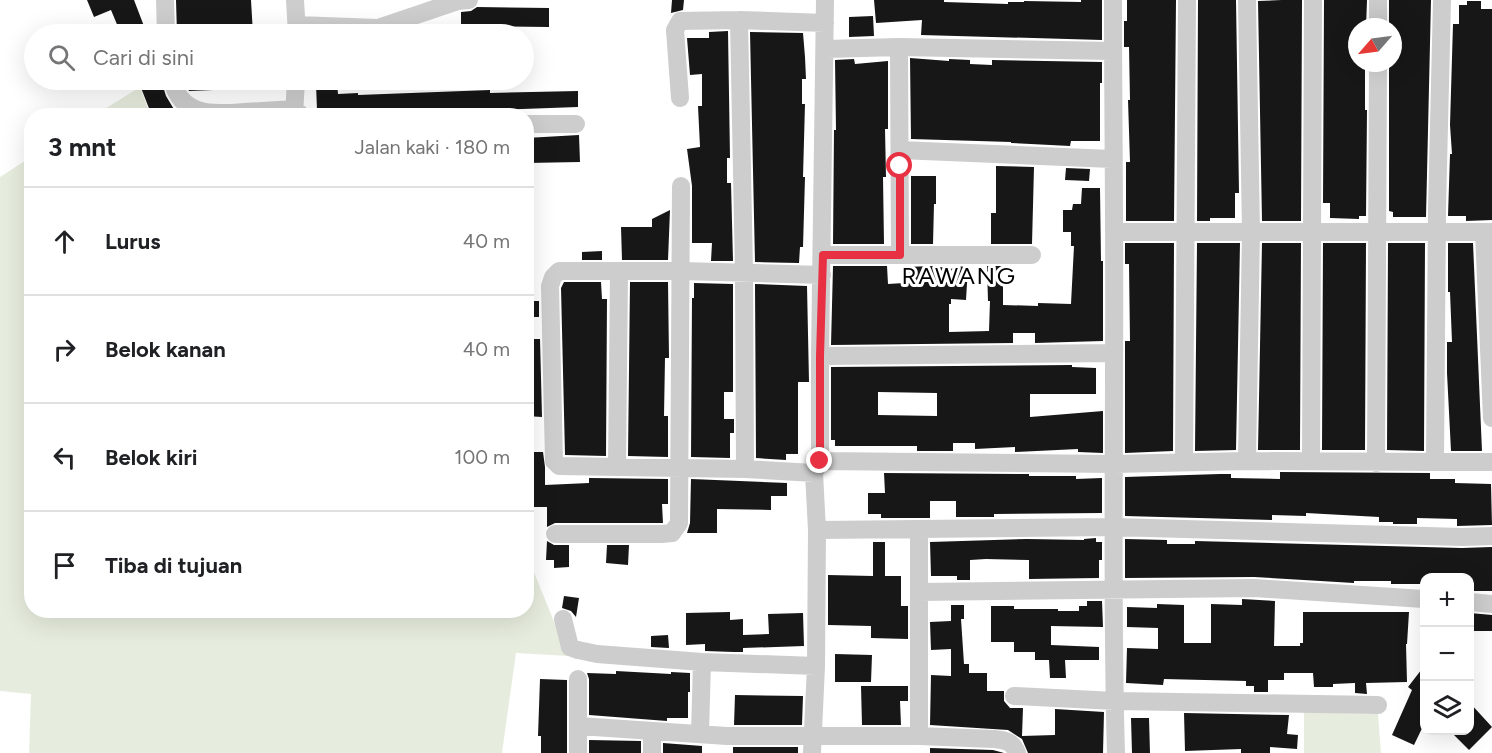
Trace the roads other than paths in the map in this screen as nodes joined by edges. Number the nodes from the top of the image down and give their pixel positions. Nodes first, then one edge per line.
1 (165, 0) edge
2 (295, 0) edge
3 (469, 0) edge
4 (825, 0) edge
5 (1113, 0) edge
6 (1187, 0) edge
7 (1247, 0) edge
8 (1313, 0) edge
9 (1378, 0) edge
10 (1442, 0) edge
11 (1378, 18) edge
12 (739, 20) junction
13 (825, 22) junction
14 (166, 24) edge
15 (297, 24) edge
16 (390, 24) edge
17 (899, 47) junction
18 (826, 48) junction
19 (1113, 51) junction
20 (1378, 72) edge
21 (175, 90) edge
22 (296, 90) edge
23 (680, 98) dead end
24 (193, 108) edge
25 (297, 108) edge
26 (534, 124) edge
27 (576, 124) dead end
28 (900, 150) junction
29 (1112, 159) junction
30 (681, 186) dead end
31 (1114, 232) junction
32 (1186, 232) junction
33 (1251, 232) junction
34 (1311, 232) junction
35 (1377, 232) junction
36 (1437, 232) junction
37 (1488, 232) edge
38 (823, 255) junction
39 (900, 255) junction
40 (1032, 255) dead end
41 (619, 271) junction
42 (682, 271) junction
43 (744, 272) junction
44 (822, 275) junction
45 (1114, 353) junction
46 (820, 356) junction
47 (1492, 418) edge
48 (1247, 461) junction
49 (1311, 461) junction
50 (1184, 462) junction
51 (1435, 462) junction
52 (1492, 462) edge
53 (1376, 463) junction
54 (1114, 464) junction
55 (617, 467) junction
56 (817, 467) junction
57 (680, 468) junction
58 (746, 469) junction
59 (1114, 527) junction
60 (817, 530) junction
61 (919, 530) junction
62 (555, 534) dead end
63 (1492, 536) edge
64 (1112, 590) junction
65 (919, 591) junction
66 (1420, 599) edge
67 (1474, 602) edge
68 (1492, 604) edge
69 (563, 619) dead end
70 (702, 662) junction
71 (816, 666) junction
72 (578, 679) dead end
73 (1014, 696) dead end
74 (1115, 701) junction
75 (1378, 705) dead end
76 (579, 726) junction
77 (652, 731) junction
78 (700, 733) junction
79 (919, 736) junction
80 (726, 745) edge
81 (812, 745) edge
82 (578, 753) edge
83 (652, 753) edge
84 (1017, 753) edge
85 (1116, 753) edge

1 - 14 street
2 - 15 street
3 - 16 street
4 - 13 street
5 - 19 street
6 - 32 street
7 - 33 street
8 - 34 street
9 - 11 street
10 - 36 street
12 - 13 street
12 - 23 street
12 - 43 street
13 - 18 street
17 - 18 street
17 - 19 street
17 - 28 street
18 - 38 street
19 - 29 street
20 - 35 street
21 - 24 street
22 - 25 street
26 - 27 street
28 - 29 street
28 - 39 street
29 - 31 street
30 - 42 street
31 - 32 street
31 - 45 street
32 - 33 street
32 - 50 street
33 - 34 street
33 - 48 street
34 - 35 street
34 - 49 street
35 - 36 street
35 - 53 street
36 - 37 street
36 - 51 street
37 - 47 street
38 - 39 street
38 - 44 street
39 - 40 street
41 - 42 street
41 - 55 street
41 - 55 street
42 - 43 street
42 - 57 street
43 - 44 street
43 - 58 street
44 - 46 street
45 - 46 street
45 - 54 street
46 - 56 street
48 - 49 street
48 - 50 street
49 - 53 street
50 - 54 street
51 - 52 street
51 - 53 street
54 - 56 street
54 - 59 street
55 - 57 street
56 - 58 street
56 - 60 street
57 - 58 street
57 - 62 street
59 - 61 street
59 - 63 street
59 - 64 street
60 - 61 street
60 - 71 street
61 - 65 street
64 - 65 street
64 - 66 street
64 - 74 street
65 - 79 street
67 - 68 street
69 - 70 street
70 - 71 street
70 - 78 street
71 - 81 street
72 - 76 street
73 - 74 street
74 - 75 street
74 - 85 street
76 - 77 street
76 - 82 street
77 - 78 street
77 - 83 street
78 - 80 street
79 - 81 street
79 - 84 street
80 - 81 street

